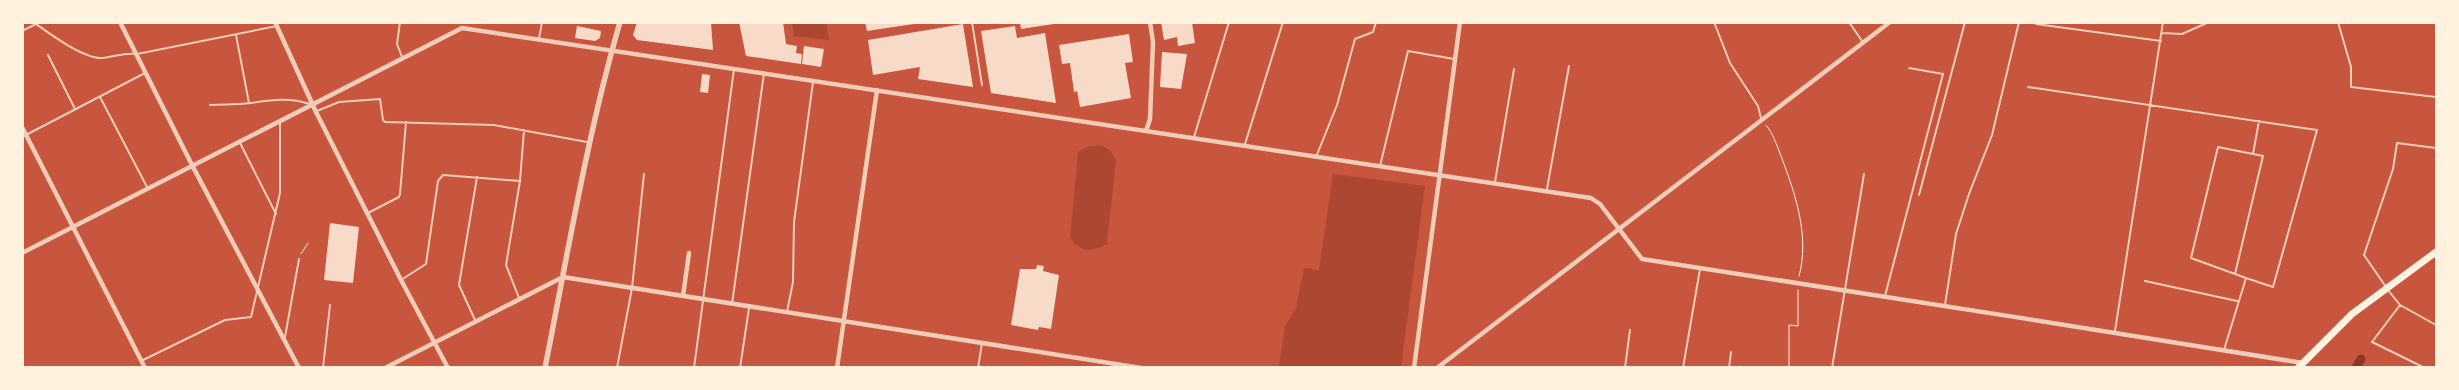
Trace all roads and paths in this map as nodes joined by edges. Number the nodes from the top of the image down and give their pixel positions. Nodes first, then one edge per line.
1 (120, 22) edge
2 (400, 22) edge
3 (461, 22) edge
4 (542, 22) edge
5 (620, 22) edge
6 (972, 22) edge
7 (1150, 22) edge
8 (1229, 22) edge
9 (1283, 22) edge
10 (1376, 22) edge
11 (1460, 22) edge
12 (1714, 22) edge
13 (1849, 22) edge
14 (1890, 22) edge
15 (1965, 22) edge
16 (2019, 22) edge
17 (2163, 22) edge
18 (2209, 22) edge
19 (2338, 22) edge
20 (276, 24) edge
21 (2036, 24) dead end
22 (462, 28) junction
23 (22, 30) edge
24 (2162, 33) junction
25 (236, 35) junction
26 (539, 39) junction
27 (2161, 41) junction
28 (1863, 42) junction
29 (612, 50) junction
30 (137, 54) junction
31 (48, 55) dead end
32 (402, 59) junction
33 (1455, 59) junction
34 (1569, 66) dead end
35 (1514, 68) dead end
36 (1909, 68) dead end
37 (734, 69) junction
38 (147, 72) junction
39 (764, 73) junction
40 (813, 81) junction
41 (982, 85) dead end
42 (2028, 86) dead end
43 (877, 90) junction
44 (100, 97) junction
45 (2436, 97) edge
46 (248, 103) junction
47 (312, 104) junction
48 (210, 105) dead end
49 (2152, 105) junction
50 (76, 110) junction
51 (316, 112) junction
52 (280, 120) junction
53 (1762, 121) junction
54 (2259, 121) junction
55 (406, 122) junction
56 (22, 127) edge
57 (524, 130) junction
58 (1146, 132) junction
59 (24, 136) edge
60 (1193, 138) junction
61 (240, 142) junction
62 (590, 142) junction
63 (1244, 146) junction
64 (2436, 148) edge
65 (2253, 154) junction
66 (1316, 157) junction
67 (192, 165) junction
68 (1380, 166) junction
69 (644, 174) dead end
70 (1864, 174) dead end
71 (1440, 175) junction
72 (477, 176) junction
73 (520, 181) junction
74 (1494, 184) junction
75 (147, 187) junction
76 (1547, 192) junction
77 (1919, 195) dead end
78 (367, 213) junction
79 (277, 215) junction
80 (72, 226) junction
81 (1619, 230) junction
82 (308, 243) dead end
83 (2436, 252) edge
84 (22, 253) edge
85 (688, 253) dead end
86 (299, 259) joint
87 (1700, 268) junction
88 (2235, 274) junction
89 (563, 277) junction
90 (2246, 278) junction
91 (401, 280) junction
92 (1798, 281) junction
93 (2145, 281) dead end
94 (257, 285) junction
95 (632, 288) junction
96 (2386, 288) junction
97 (1846, 290) junction
98 (683, 296) junction
99 (1885, 296) junction
100 (519, 298) junction
101 (703, 299) junction
102 (2238, 301) junction
103 (732, 304) junction
104 (330, 305) dead end
105 (1944, 305) junction
106 (2400, 305) junction
107 (749, 306) junction
108 (788, 312) junction
109 (475, 320) junction
110 (845, 322) junction
111 (2436, 325) edge
112 (1630, 330) dead end
113 (2114, 334) junction
114 (284, 339) junction
115 (435, 342) junction
116 (982, 343) junction
117 (2224, 350) junction
118 (1732, 352) dead end
119 (142, 361) junction
120 (2301, 365) edge
121 (145, 368) edge
122 (300, 368) edge
123 (323, 368) edge
124 (385, 368) edge
125 (448, 368) edge
126 (545, 368) edge
127 (617, 368) edge
128 (694, 368) edge
129 (740, 368) edge
130 (837, 368) edge
131 (978, 368) edge
132 (1141, 368) edge
133 (1414, 368) edge
134 (1437, 368) edge
135 (1625, 368) edge
136 (1682, 368) edge
137 (1729, 368) edge
138 (1789, 368) edge
139 (1832, 368) edge
140 (2425, 368) edge

1 - 30 street
2 - 32 lane
3 - 22 lane
4 - 26 lane
5 - 29 street
6 - 41 lane
7 - 58 street
8 - 60 lane
9 - 63 lane
10 - 66 lane
11 - 33 street
12 - 53 lane
13 - 28 lane
14 - 28 street
15 - 77 lane
16 - 105 lane
17 - 24 lane
18 - 24 lane
19 - 45 lane
20 - 25 lane
20 - 47 street
21 - 27 lane
22 - 26 street
22 - 32 street
23 - 30 lane
24 - 27 lane
25 - 30 lane
25 - 46 lane
26 - 29 street
27 - 49 lane
28 - 53 street
29 - 37 street
29 - 62 street
30 - 38 street
31 - 50 lane
32 - 47 street
33 - 68 lane
33 - 71 street
34 - 76 lane
35 - 74 lane
36 - 99 lane
37 - 39 street
37 - 101 lane
38 - 44 lane
38 - 67 street
39 - 40 street
39 - 103 lane
40 - 43 street
40 - 108 lane
42 - 49 lane
43 - 58 street
43 - 110 street
44 - 50 lane
44 - 75 lane
46 - 47 lane
46 - 48 lane
47 - 51 street
47 - 52 street
49 - 54 lane
49 - 113 lane
50 - 59 lane
51 - 55 lane
51 - 78 street
52 - 61 street
52 - 79 lane
53 - 81 street
53 - 92 path
54 - 65 lane
54 - 90 lane
55 - 57 lane
55 - 78 lane
56 - 59 street
57 - 62 lane
57 - 73 lane
58 - 60 street
59 - 80 street
60 - 63 street
61 - 67 street
61 - 79 lane
62 - 89 street
63 - 66 street
64 - 96 lane
65 - 88 lane
65 - 88 lane
66 - 68 street
67 - 75 street
67 - 94 street
68 - 71 street
69 - 95 lane
70 - 97 lane
71 - 74 street
71 - 133 street
72 - 73 lane
72 - 91 lane
72 - 109 lane
73 - 100 lane
74 - 76 street
75 - 80 street
76 - 81 street
78 - 91 street
79 - 94 lane
80 - 84 street
80 - 119 street
81 - 87 street
81 - 134 street
82 - 86 path
83 - 96 main road
85 - 98 street
86 - 114 lane
87 - 92 street
87 - 136 lane
88 - 90 lane
89 - 95 street
89 - 100 street
89 - 126 street
90 - 102 lane
91 - 115 street
92 - 97 street
92 - 138 path
93 - 102 lane
94 - 114 street
94 - 119 lane
95 - 98 street
95 - 127 lane
96 - 106 lane
96 - 120 main road
97 - 99 street
97 - 139 lane
98 - 101 street
99 - 105 street
100 - 109 street
101 - 103 street
101 - 128 lane
102 - 117 lane
103 - 107 street
104 - 123 lane
105 - 113 street
106 - 111 lane
106 - 140 lane
107 - 108 street
107 - 129 lane
108 - 110 street
109 - 115 street
110 - 116 street
110 - 130 street
112 - 135 lane
113 - 117 street
114 - 122 street
115 - 124 street
115 - 125 street
116 - 131 lane
116 - 132 street
117 - 120 street
118 - 137 lane
119 - 121 street

